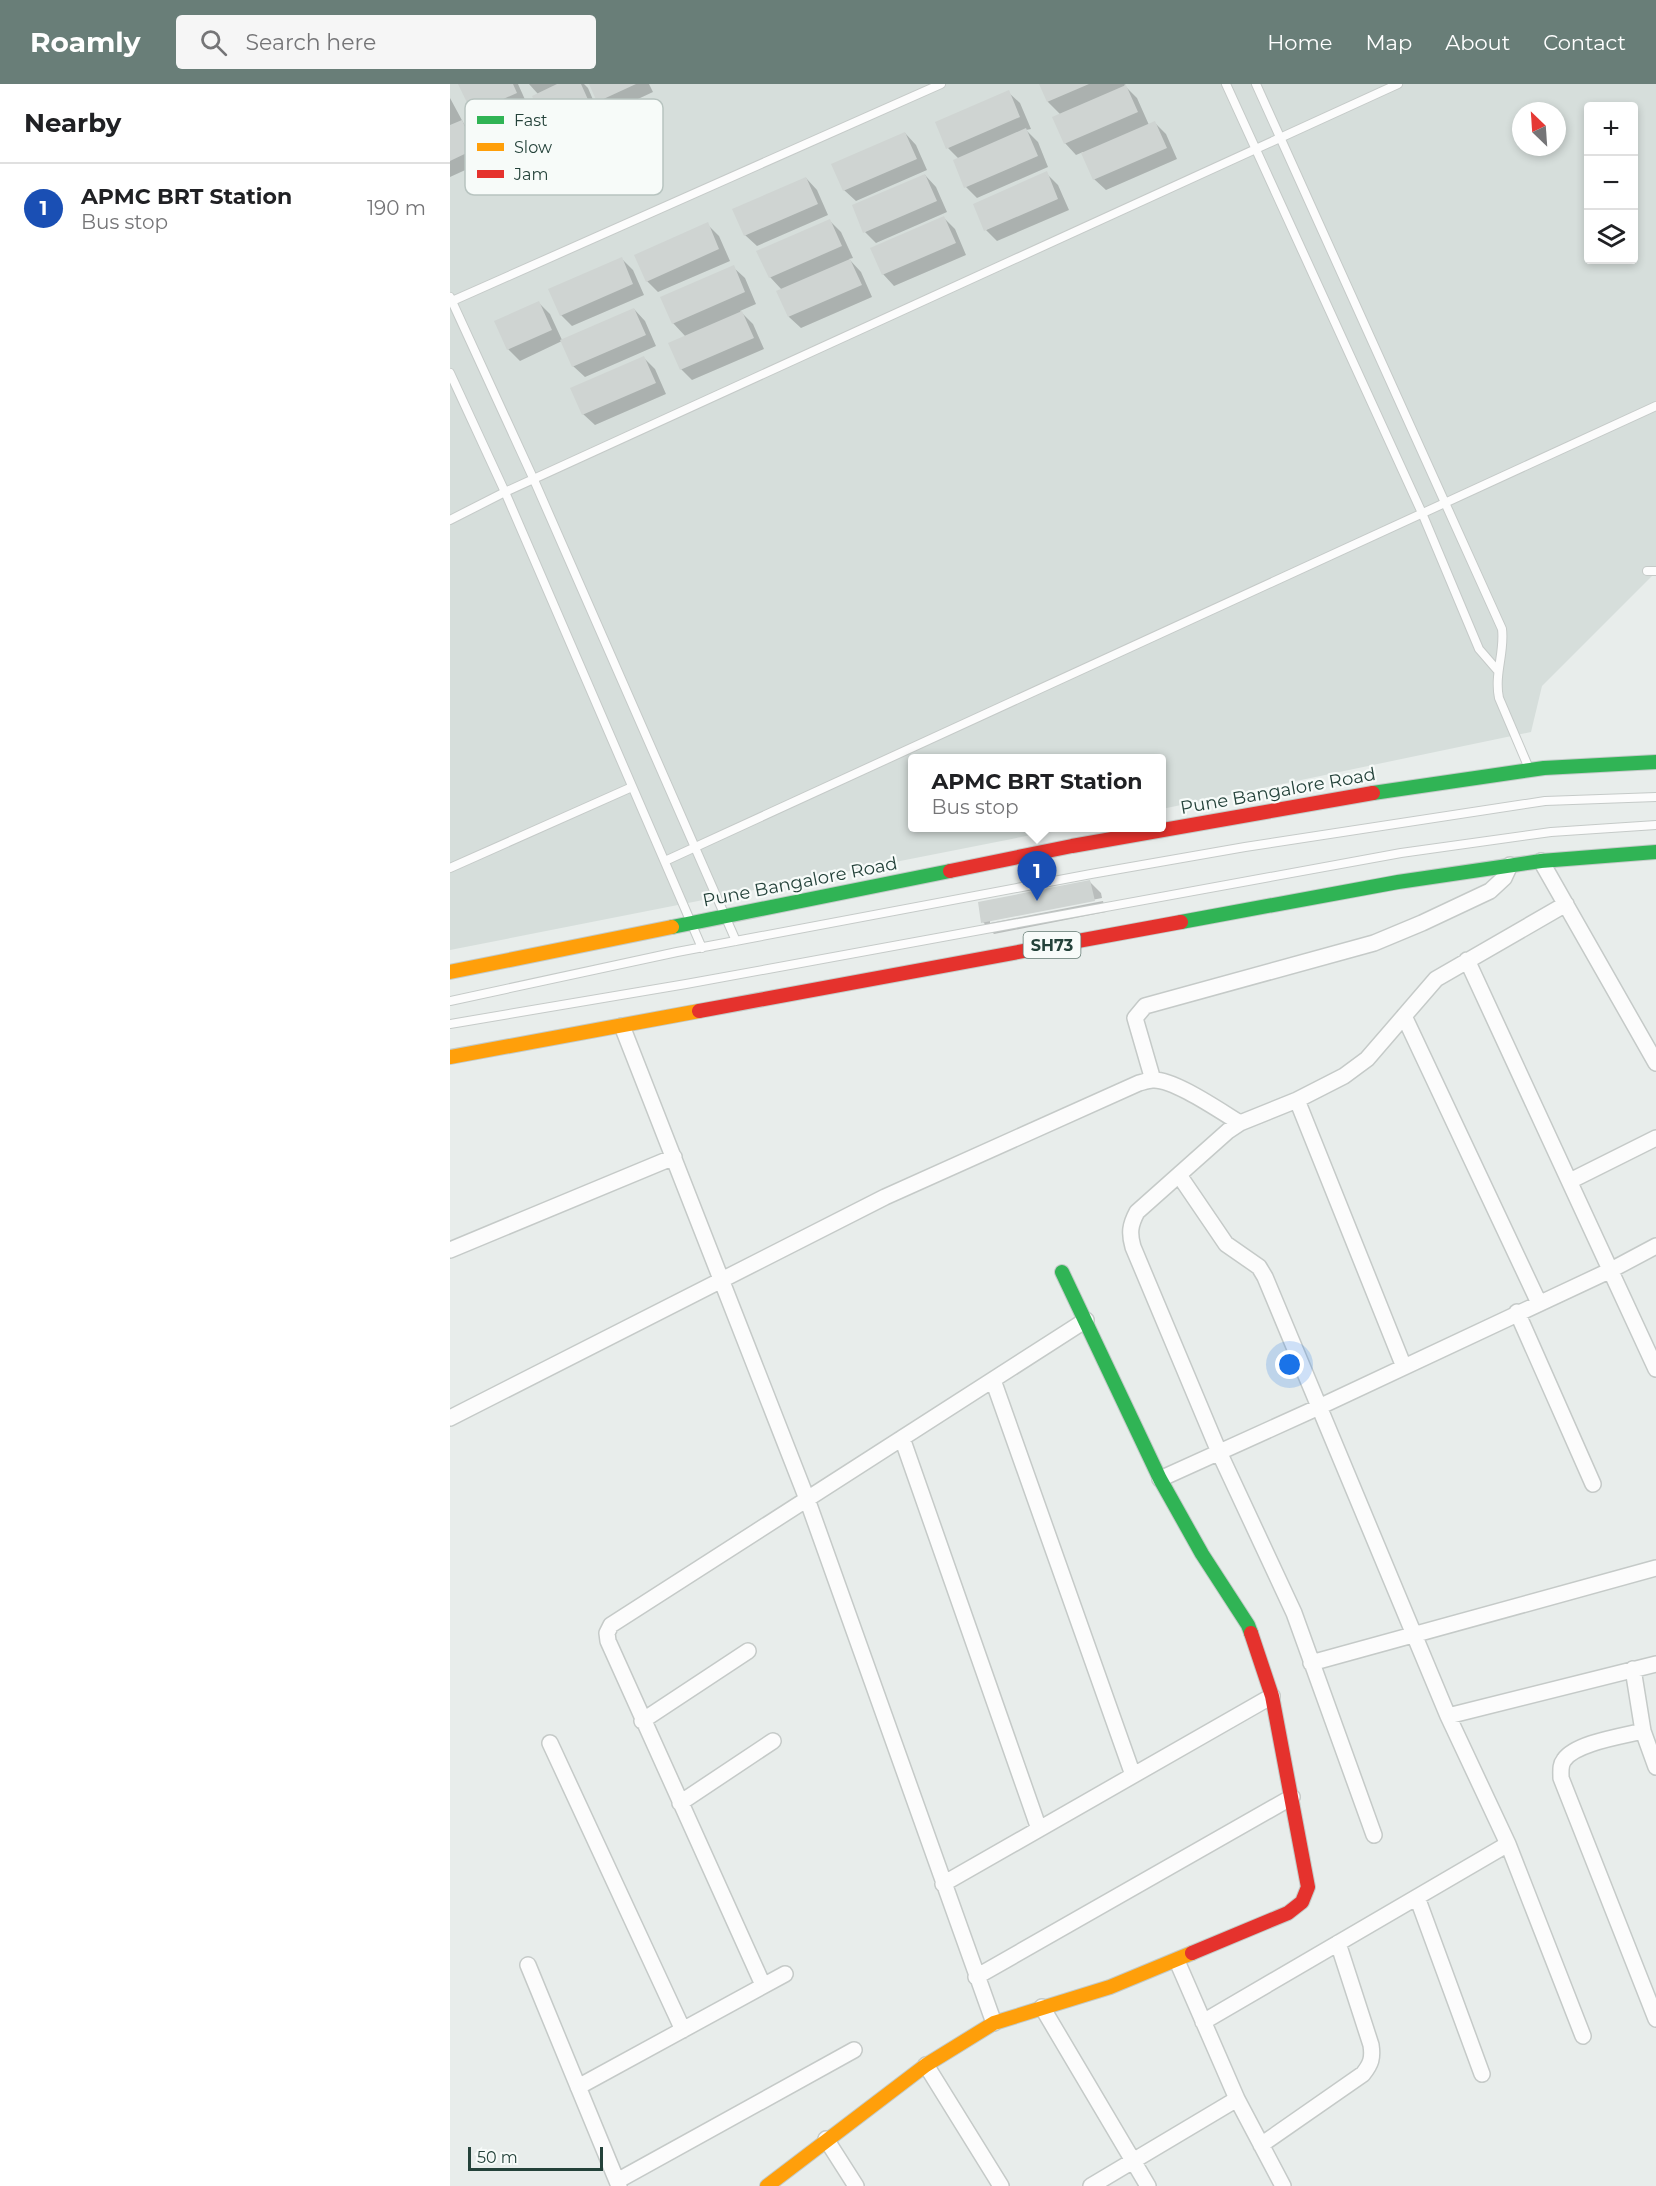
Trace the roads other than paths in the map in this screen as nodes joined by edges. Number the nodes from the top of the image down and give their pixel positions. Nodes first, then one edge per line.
1 (941, 84) edge
2 (1226, 84) edge
3 (1256, 84) edge
4 (1398, 84) edge
5 (1281, 138) junction
6 (1257, 149) junction
7 (451, 300) edge
8 (450, 373) edge
9 (1656, 406) edge
10 (534, 480) junction
11 (505, 492) junction
12 (1446, 502) junction
13 (1422, 513) junction
14 (450, 520) edge
15 (1647, 571) dead end
16 (1656, 571) edge
17 (1498, 671) junction
18 (1656, 762) edge
19 (1530, 770) junction
20 (632, 787) junction
21 (1656, 796) edge
22 (1656, 825) edge
23 (1166, 829) edge
24 (1151, 832) edge
25 (696, 847) junction
26 (1656, 852) edge
27 (665, 861) junction
28 (1540, 861) junction
29 (1510, 865) junction
30 (450, 868) edge
31 (1566, 904) junction
32 (726, 915) junction
33 (691, 922) junction
34 (736, 941) junction
35 (702, 948) junction
36 (1467, 960) junction
37 (450, 972) edge
38 (450, 1001) edge
39 (1404, 1016) junction
40 (450, 1024) edge
41 (622, 1026) junction
42 (450, 1057) edge
43 (1656, 1063) edge
44 (1153, 1080) junction
45 (1297, 1100) junction
46 (1240, 1123) junction
47 (1656, 1138) edge
48 (674, 1157) junction
49 (1179, 1174) junction
50 (1570, 1181) junction
51 (1656, 1246) edge
52 (450, 1250) edge
53 (1611, 1270) junction
54 (1062, 1272) dead end
55 (723, 1280) junction
56 (1539, 1303) junction
57 (1517, 1312) junction
58 (1086, 1320) junction
59 (1404, 1366) junction
60 (1656, 1367) edge
61 (993, 1380) junction
62 (1319, 1407) junction
63 (450, 1418) edge
64 (902, 1438) junction
65 (1219, 1452) junction
66 (1160, 1479) junction
67 (1593, 1484) dead end
68 (807, 1499) junction
69 (1656, 1568) edge
70 (1415, 1635) junction
71 (748, 1652) dead end
72 (1311, 1662) junction
73 (1656, 1664) edge
74 (1633, 1670) junction
75 (1272, 1696) junction
76 (1448, 1716) junction
77 (642, 1721) junction
78 (1643, 1731) junction
79 (773, 1741) dead end
80 (550, 1743) dead end
81 (1656, 1767) edge
82 (1133, 1775) junction
83 (1292, 1797) junction
84 (680, 1803) junction
85 (1039, 1829) junction
86 (1374, 1835) dead end
87 (1508, 1844) junction
88 (943, 1884) junction
89 (1417, 1897) junction
90 (1338, 1943) junction
91 (1177, 1961) junction
92 (528, 1965) dead end
93 (785, 1974) dead end
94 (976, 1977) junction
95 (763, 1986) junction
96 (1042, 2007) junction
97 (1656, 2019) edge
98 (1203, 2022) junction
99 (994, 2023) junction
100 (683, 2030) junction
101 (1583, 2036) dead end
102 (854, 2050) dead end
103 (926, 2065) junction
104 (1482, 2074) dead end
105 (578, 2087) junction
106 (1237, 2099) junction
107 (826, 2139) junction
108 (1261, 2145) junction
109 (1134, 2160) junction
110 (618, 2183) edge
111 (767, 2186) edge
112 (856, 2186) edge
113 (1000, 2186) edge
114 (1090, 2186) edge
115 (1148, 2186) edge
116 (1283, 2186) edge

1 - 7 lane
2 - 6 lane
3 - 5 lane
4 - 5 lane
5 - 6 lane
5 - 12 lane
6 - 10 lane
6 - 13 lane
7 - 10 lane
8 - 11 lane
9 - 12 lane
10 - 11 lane
10 - 25 lane
11 - 14 lane
11 - 20 lane
12 - 13 lane
12 - 17 lane
13 - 17 lane
13 - 25 lane
15 - 16 lane
17 - 19 lane
18 - 19 main road, Pune Bangalore Road
19 - 23 main road, Pune Bangalore Road
20 - 27 lane
20 - 30 lane
21 - 34 lane
22 - 40 lane
24 - 32 main road, Pune Bangalore Road
25 - 27 lane
25 - 32 lane
26 - 28 main road, SH73
27 - 33 lane
28 - 29 main road, SH73
28 - 31 street
29 - 41 main road, SH73
29 - 44 street
31 - 36 street
31 - 43 street
32 - 33 main road, Pune Bangalore Road
32 - 34 lane
33 - 35 lane
33 - 37 main road, Pune Bangalore Road
34 - 35 lane
35 - 38 lane
36 - 39 street
36 - 50 street
39 - 45 street
39 - 56 street
41 - 42 main road, SH73
41 - 48 street
44 - 46 street
44 - 55 street
45 - 46 street
45 - 59 street
46 - 49 street
47 - 50 street
48 - 52 street
48 - 55 street
49 - 62 street
49 - 65 street
50 - 53 street
51 - 53 street
53 - 56 street
53 - 60 street
54 - 58 main road
55 - 63 street
55 - 68 street
56 - 57 street
57 - 59 street
57 - 67 street
58 - 61 street
58 - 66 main road
59 - 62 street
61 - 64 street
61 - 82 street
62 - 65 street
62 - 70 street
64 - 68 street
64 - 85 street
65 - 66 street
65 - 72 street
66 - 75 main road
68 - 77 street
68 - 88 street
69 - 70 street
70 - 72 street
70 - 76 street
71 - 77 street
72 - 86 street
73 - 74 street
74 - 76 street
74 - 78 street
75 - 82 street
75 - 83 main road
76 - 87 street
77 - 84 street
78 - 81 street
78 - 97 street
79 - 84 street
80 - 100 street
82 - 85 street
83 - 91 main road
83 - 94 street
84 - 95 street
85 - 88 street
87 - 89 street
87 - 101 street
88 - 94 street
89 - 90 street
89 - 104 street
90 - 98 street
90 - 108 street
91 - 96 main road
91 - 98 street
92 - 105 street
93 - 95 street
94 - 99 street
95 - 100 street
96 - 99 main road
96 - 109 street
98 - 106 street
99 - 103 main road
100 - 105 street
102 - 110 street
103 - 107 main road
103 - 113 street
105 - 110 street
106 - 108 street
106 - 109 street
107 - 111 main road
107 - 112 street
108 - 116 street
109 - 114 street
109 - 115 street

